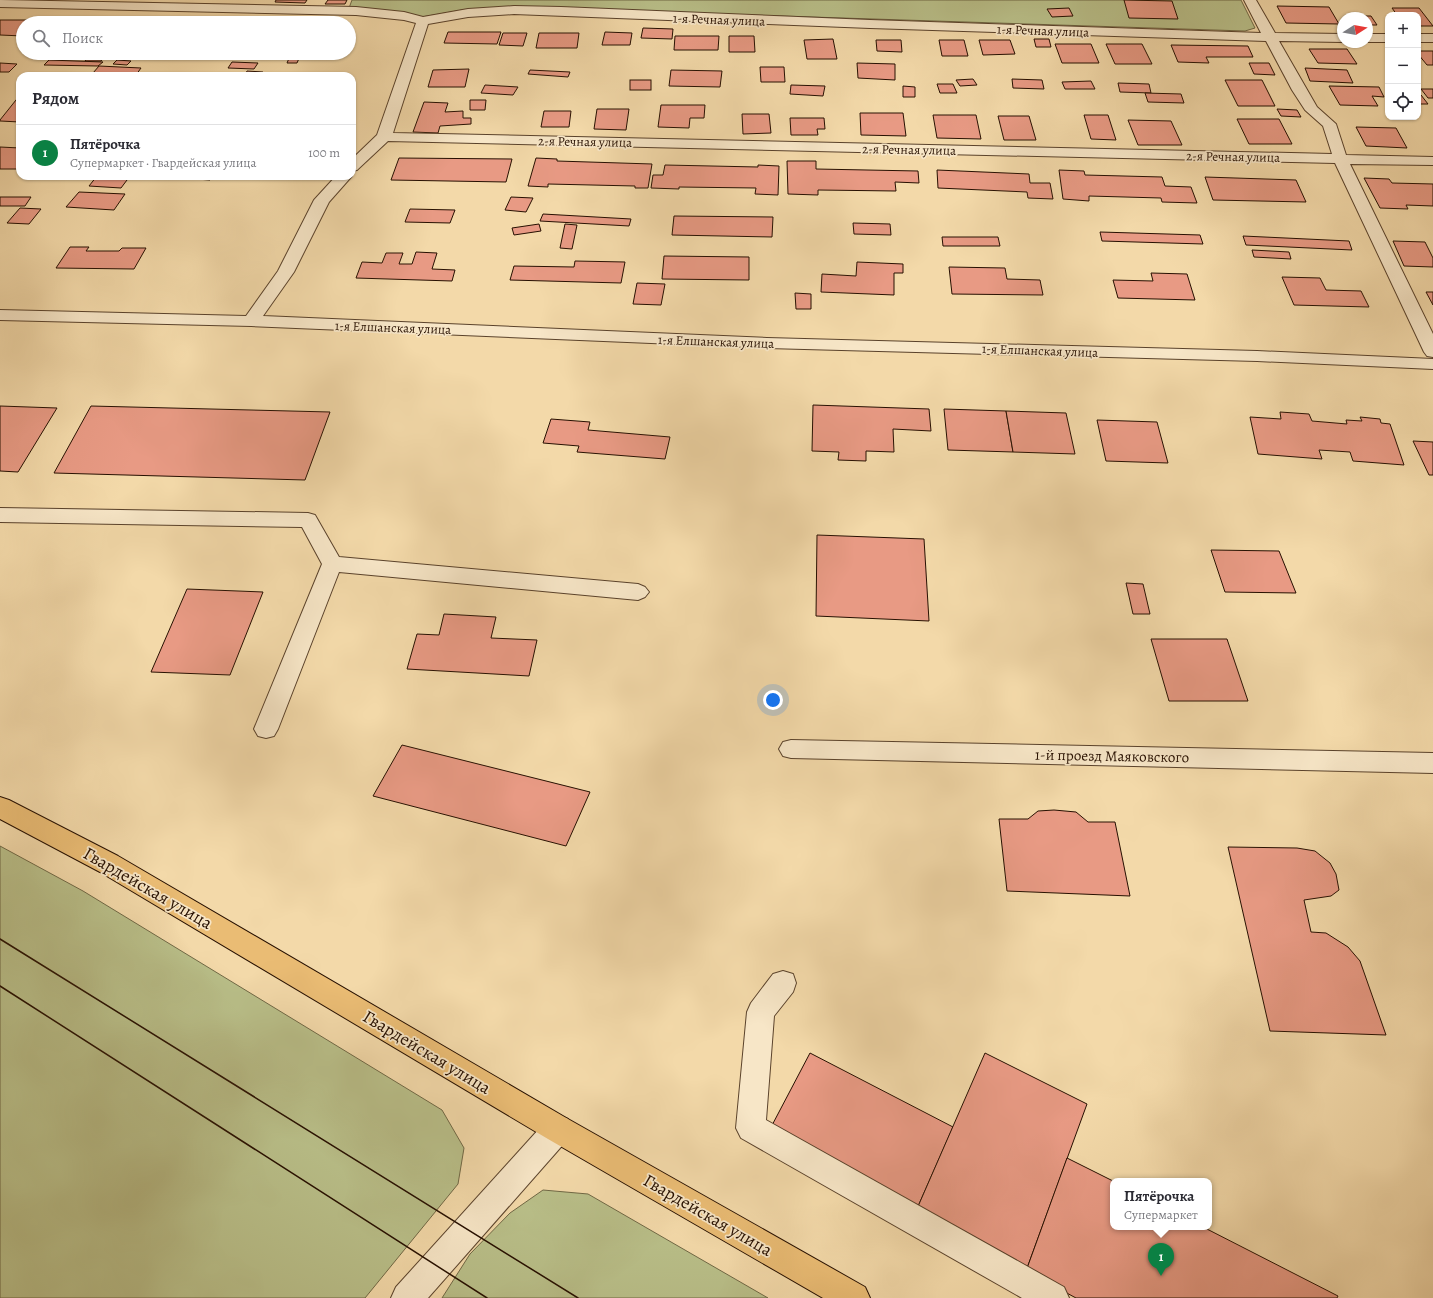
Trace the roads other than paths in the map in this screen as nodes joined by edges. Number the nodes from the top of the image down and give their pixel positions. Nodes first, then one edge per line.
1 (1250, 0) edge
2 (0, 3) edge
3 (423, 21) junction
4 (1270, 37) junction
5 (1337, 38) edge
6 (1373, 38) edge
7 (1385, 38) edge
8 (1421, 38) edge
9 (1433, 38) edge
10 (384, 137) junction
11 (1340, 158) junction
12 (1433, 161) edge
13 (356, 163) edge
14 (340, 180) edge
15 (0, 315) edge
16 (251, 321) junction
17 (1433, 352) edge
18 (1433, 364) edge
19 (0, 515) edge
20 (332, 564) junction
21 (638, 592) dead end
22 (266, 729) dead end
23 (791, 750) dead end
24 (1433, 763) edge
25 (0, 807) edge
26 (783, 983) dead end
27 (558, 1129) junction
28 (407, 1298) edge
29 (854, 1298) edge
30 (1053, 1298) edge

1 - 4 street
2 - 3 street, 1-я Речная улица
3 - 4 street, 1-я Речная улица
3 - 10 street
4 - 5 street, 1-я Речная улица
4 - 11 street
6 - 7 street
8 - 9 street
10 - 11 street, 2-я Речная улица
10 - 13 street
11 - 12 street, 2-я Речная улица
11 - 17 street
14 - 16 street
15 - 16 street, 1-я Елшанская улица
16 - 18 street, 1-я Елшанская улица
19 - 20 street
20 - 21 street
20 - 22 street
23 - 24 street, 1-й проезд Маяковского
25 - 27 main road, Гвардейская улица
26 - 30 street
27 - 28 street
27 - 29 main road, Гвардейская улица

